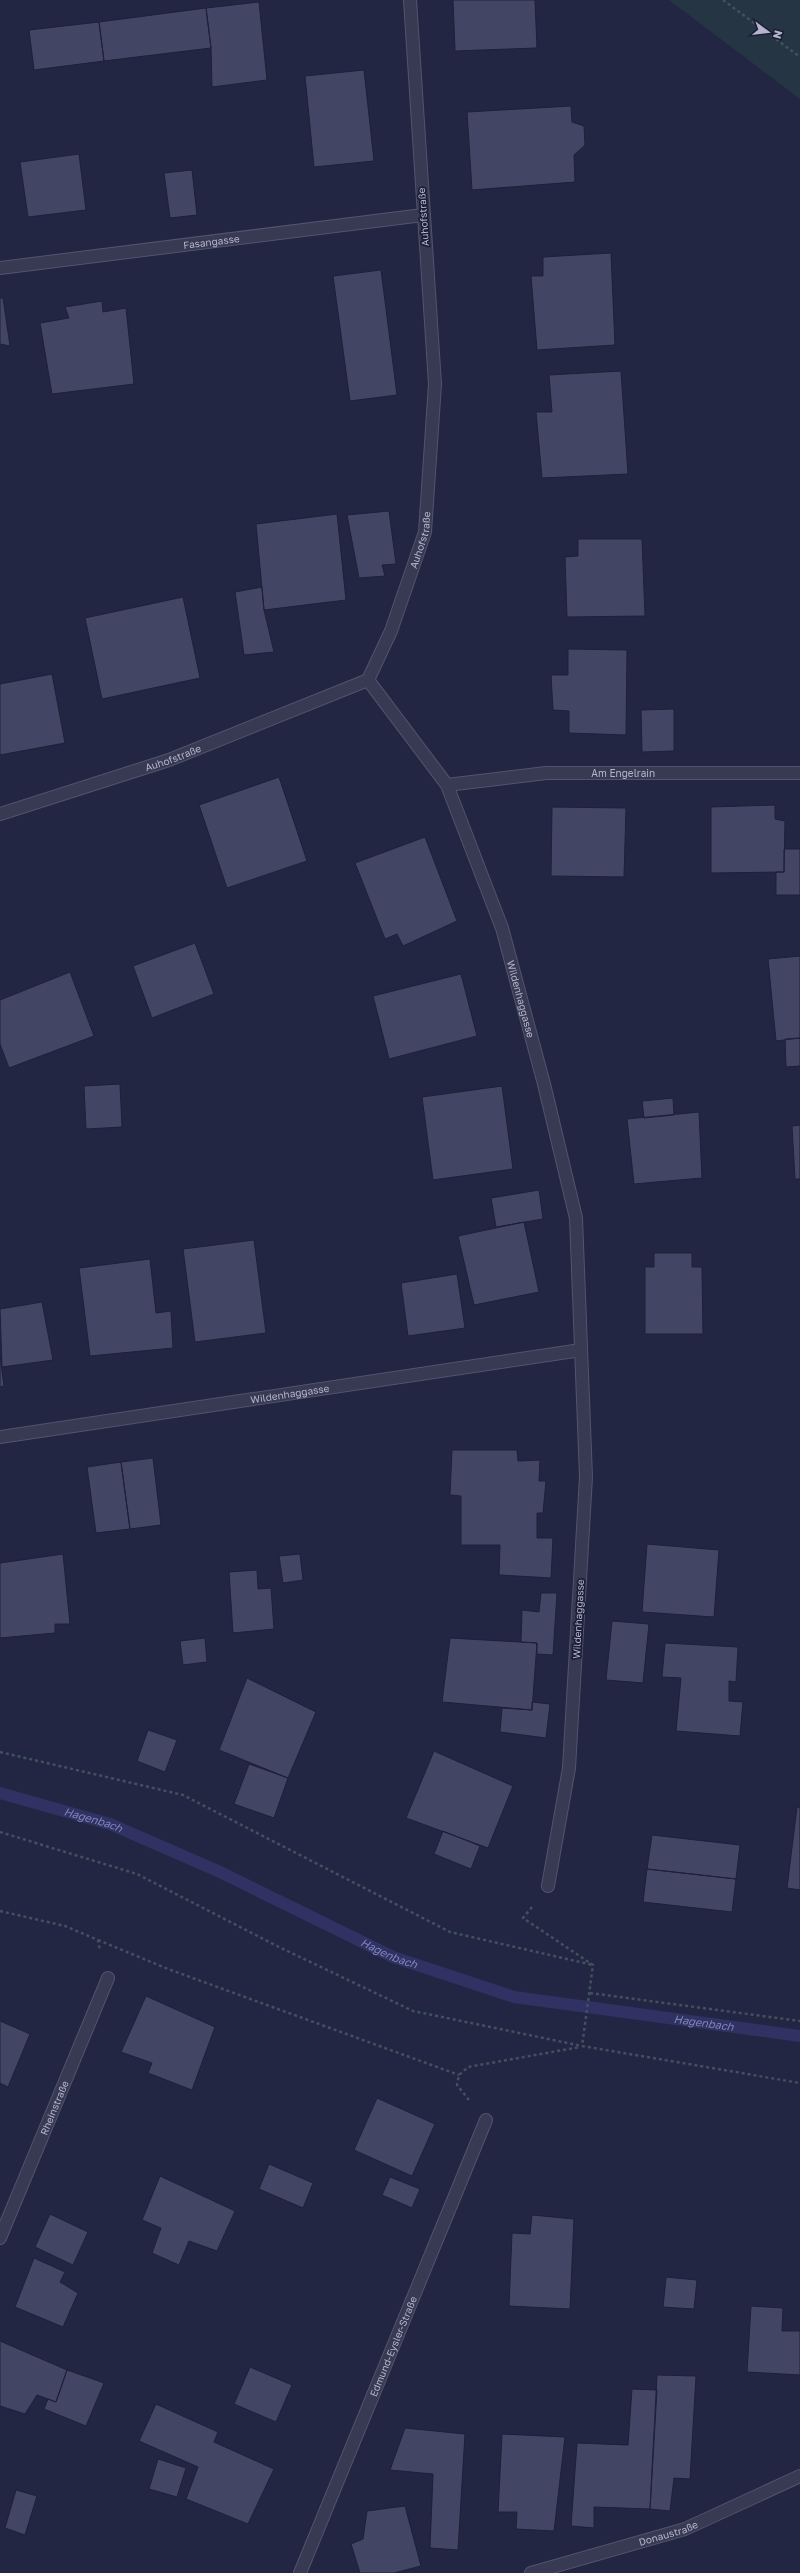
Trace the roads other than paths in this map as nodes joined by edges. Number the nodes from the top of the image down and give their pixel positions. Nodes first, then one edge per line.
1 (410, 0) edge
2 (423, 215) junction
3 (0, 268) edge
4 (368, 680) junction
5 (800, 773) edge
6 (447, 785) junction
7 (0, 814) edge
8 (581, 1350) junction
9 (0, 1437) edge
10 (548, 1886) road end
11 (108, 1978) road end
12 (486, 2120) road end
13 (0, 2238) edge
14 (800, 2476) edge
15 (300, 2573) edge
16 (531, 2573) edge

1 - 2 street, Auhofstraße
2 - 3 street, Fasangasse
2 - 4 street, Auhofstraße
4 - 6 street, Wildenhaggasse
4 - 7 street, Auhofstraße
5 - 6 street, Am Engelrain
6 - 8 street, Wildenhaggasse
8 - 9 street, Wildenhaggasse
8 - 10 street, Wildenhaggasse
11 - 13 street, Rheinstraße
12 - 15 street, Edmund-Eysler-Straße
14 - 16 street, Donaustraße

